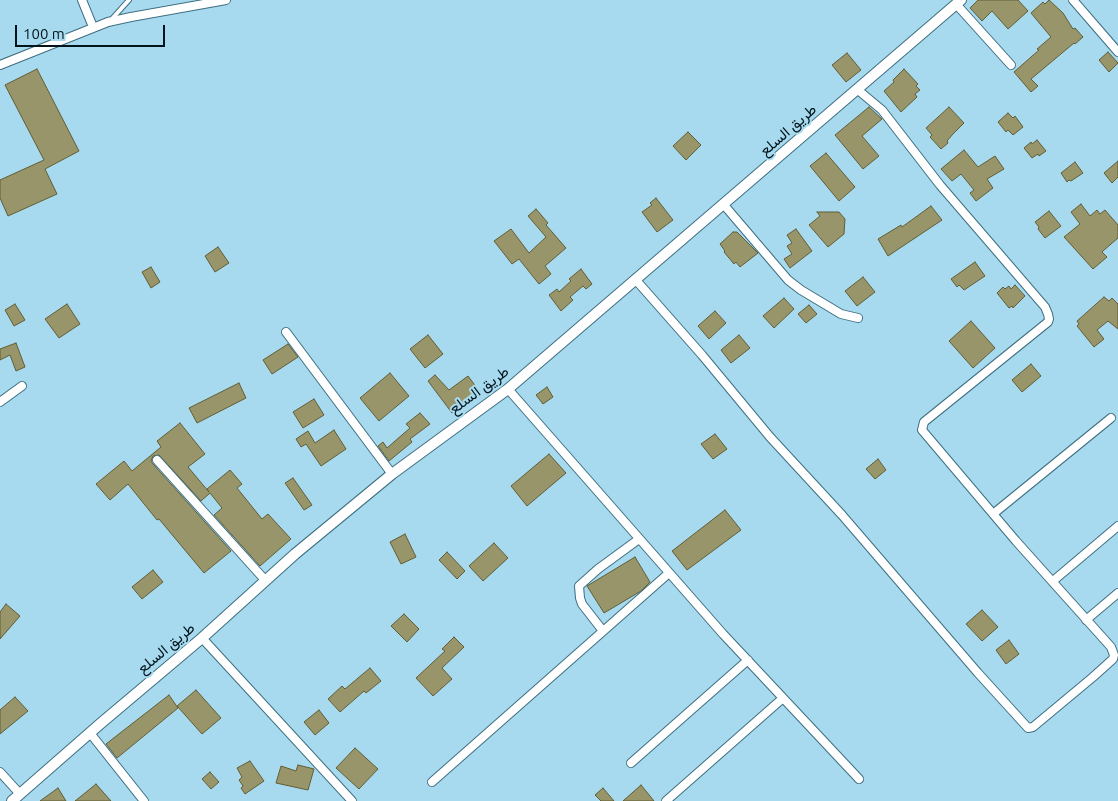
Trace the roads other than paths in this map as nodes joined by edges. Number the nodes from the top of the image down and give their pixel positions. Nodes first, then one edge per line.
1 (82, 0) edge
2 (129, 0) edge
3 (226, 0) edge
4 (1073, 0) edge
5 (959, 2) edge
6 (108, 22) junction
7 (92, 27) junction
8 (1118, 52) edge
9 (0, 65) edge
10 (1011, 65) dead end
11 (858, 90) junction
12 (724, 205) junction
13 (635, 279) junction
14 (858, 318) dead end
15 (286, 332) dead end
16 (22, 386) dead end
17 (508, 389) junction
18 (0, 402) edge
19 (1110, 418) dead end
20 (157, 460) dead end
21 (392, 474) junction
22 (993, 514) junction
23 (1118, 526) edge
24 (639, 539) junction
25 (669, 573) junction
26 (265, 580) junction
27 (1053, 582) junction
28 (1118, 593) edge
29 (1086, 620) junction
30 (603, 631) junction
31 (202, 638) junction
32 (748, 660) junction
33 (783, 698) junction
34 (90, 733) junction
35 (632, 763) dead end
36 (0, 772) edge
37 (859, 779) dead end
38 (432, 782) dead end
39 (16, 798) edge
40 (669, 800) edge
41 (144, 801) edge
42 (352, 801) edge

1 - 7 street
2 - 6 lane
3 - 6 street
4 - 8 street
5 - 10 street
5 - 11 street, طريق السلع
6 - 7 street
7 - 9 street
11 - 12 street, طريق السلع
11 - 22 street
12 - 13 street, طريق السلع
12 - 14 street
13 - 17 street, طريق السلع
13 - 29 street
15 - 21 street
16 - 18 street
17 - 21 street, طريق السلع
17 - 24 street
19 - 22 street
20 - 26 street
21 - 26 street, طريق السلع
22 - 27 street
23 - 27 street
24 - 25 street
24 - 30 street
25 - 30 street
25 - 32 street
26 - 31 street, طريق السلع
27 - 29 street
28 - 29 street
30 - 38 street
31 - 34 street, طريق السلع
31 - 42 street
32 - 33 street
32 - 35 street
33 - 37 street
33 - 40 street
34 - 39 street, طريق السلع
34 - 41 street
36 - 39 street

